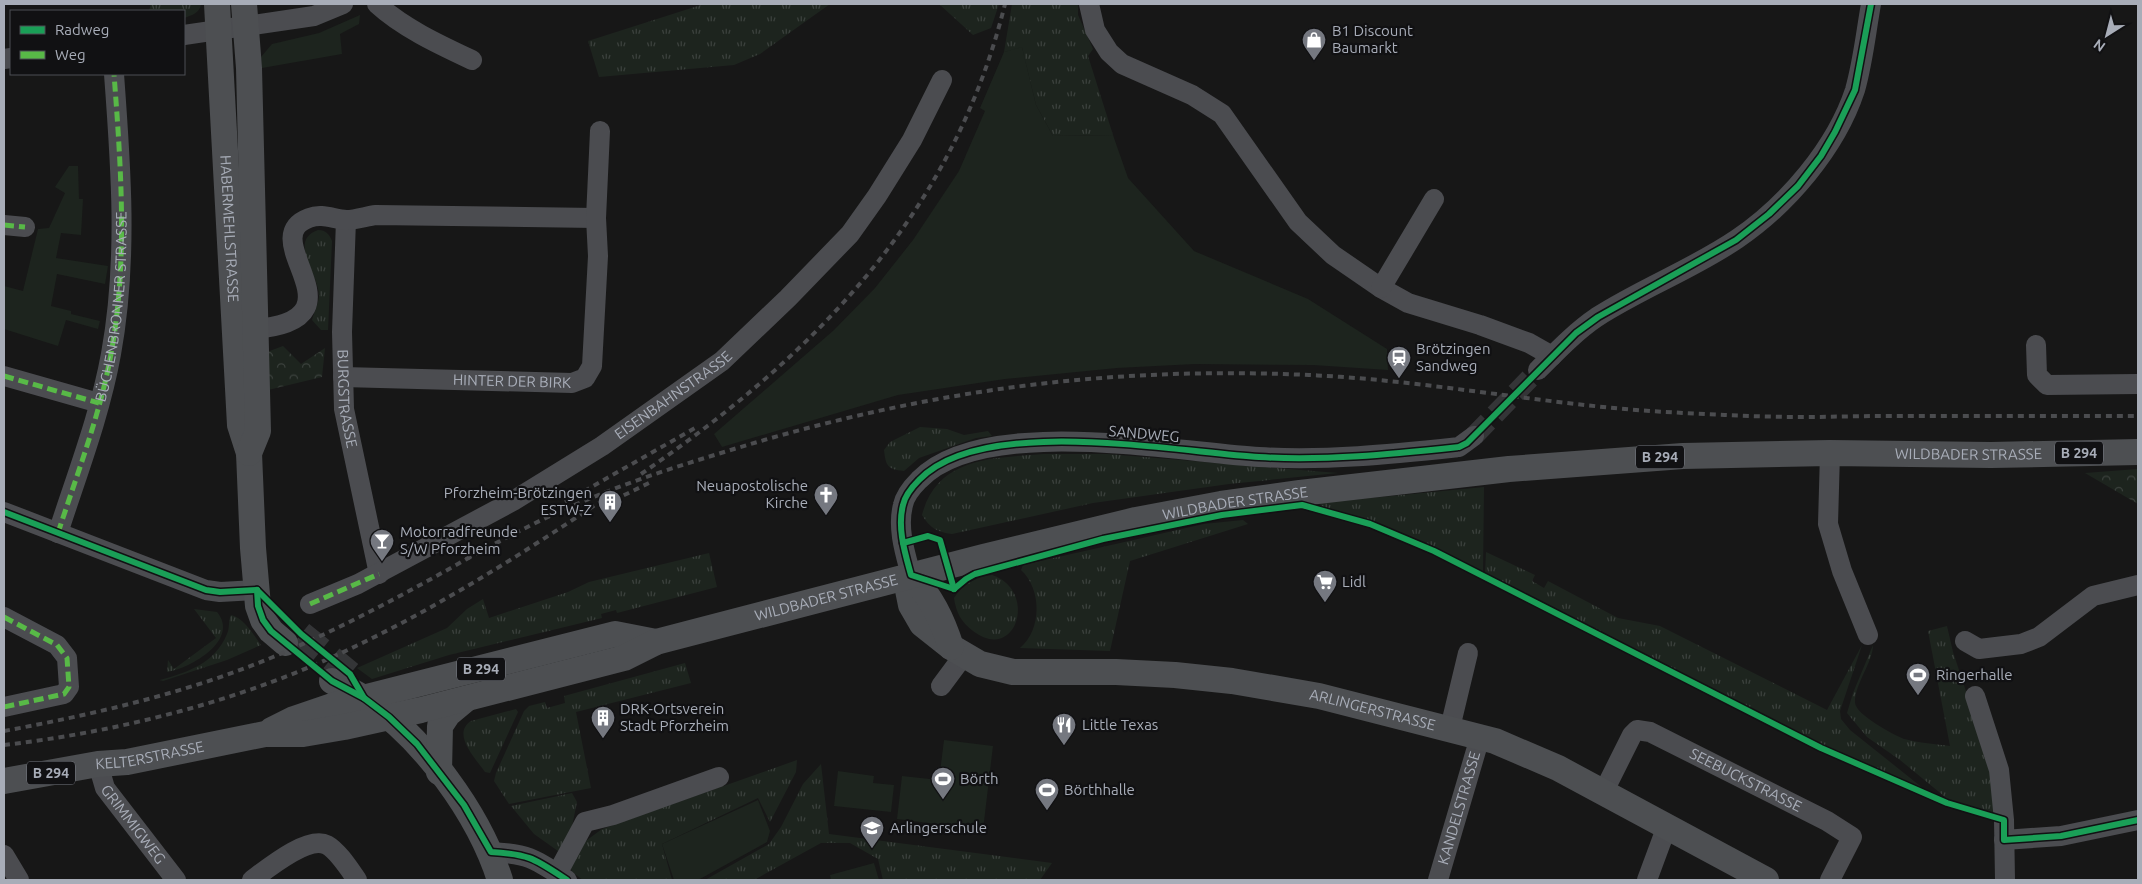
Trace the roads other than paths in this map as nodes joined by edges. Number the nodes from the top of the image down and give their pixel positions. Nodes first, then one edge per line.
1 (343, 4) edge
2 (377, 4) edge
3 (1089, 4) edge
4 (1871, 4) edge
5 (245, 15) edge
6 (218, 16) edge
7 (185, 34) edge
8 (472, 60) dead end
9 (114, 75) edge
10 (942, 80) dead end
11 (600, 131) dead end
12 (1434, 198) dead end
13 (596, 218) junction
14 (346, 220) junction
15 (4, 225) edge
16 (25, 226) dead end
17 (1381, 288) junction
18 (245, 330) junction
19 (2036, 345) dead end
20 (1552, 356) junction
21 (1538, 370) tunnel mouth
22 (4, 376) edge
23 (343, 377) junction
24 (2138, 384) edge
25 (99, 403) junction
26 (1474, 436) tunnel mouth
27 (2138, 452) edge
28 (1830, 453) junction
29 (4, 512) edge
30 (58, 533) junction
31 (379, 574) junction
32 (911, 576) junction
33 (2138, 585) edge
34 (257, 590) junction
35 (310, 604) dead end
36 (4, 618) edge
37 (1868, 635) dead end
38 (293, 639) tunnel mouth
39 (1965, 641) dead end
40 (656, 642) junction
41 (958, 651) junction
42 (1468, 653) dead end
43 (341, 678) tunnel mouth
44 (941, 686) dead end
45 (1974, 696) dead end
46 (364, 698) junction
47 (466, 699) junction
48 (4, 707) edge
49 (389, 717) junction
50 (1450, 728) junction
51 (265, 734) junction
52 (1480, 737) junction
53 (98, 764) junction
54 (439, 772) junction
55 (719, 777) dead end
56 (4, 781) edge
57 (1604, 791) junction
58 (2138, 820) edge
59 (1667, 826) junction
60 (2004, 840) junction
61 (491, 852) junction
62 (4, 855) edge
63 (562, 877) edge
64 (19, 880) edge
65 (176, 880) edge
66 (252, 880) edge
67 (357, 880) edge
68 (500, 880) edge
69 (1438, 880) edge
70 (1647, 880) edge
71 (1766, 880) edge
72 (1830, 880) edge
73 (2005, 880) edge

1 - 5 street
2 - 8 street
3 - 17 street
4 - 20 street
5 - 6 street
5 - 18 main road, HABERMEHLSTRASSE
6 - 7 street
6 - 18 main road, HABERMEHLSTRASSE
9 - 25 street, BÜCHENBRONNER STRASSE
10 - 31 street, EISENBAHNSTRASSE
11 - 13 street
12 - 17 street
13 - 14 street
13 - 23 street, HINTER DER BIRK
14 - 18 street
14 - 23 street, BURGSTRASSE
15 - 16 street
17 - 20 street
18 - 34 main road, HABERMEHLSTRASSE
19 - 24 street
20 - 21 street
22 - 25 street
23 - 31 street, BURGSTRASSE
25 - 30 street, BÜCHENBRONNER STRASSE
26 - 32 street, SANDWEG
27 - 28 main road, WILDBADER STRASSE / B 294
28 - 32 main road, WILDBADER STRASSE / B 294
28 - 37 street
29 - 30 street
30 - 34 street
31 - 35 street, EISENBAHNSTRASSE
32 - 40 main road, WILDBADER STRASSE / B 294
32 - 41 main road, ARLINGERSTRASSE
33 - 39 street
34 - 38 main road, HABERMEHLSTRASSE
36 - 48 street
40 - 46 main road, WILDBADER STRASSE / B 294
40 - 47 main road, WILDBADER STRASSE / B 294
41 - 44 street
41 - 50 main road, ARLINGERSTRASSE
42 - 50 street
43 - 46 main road
45 - 60 street
46 - 49 main road
46 - 51 main road, KELTERSTRASSE / B 294
47 - 49 main road, WILDBADER STRASSE / B 294
47 - 54 main road
49 - 51 main road, KELTERSTRASSE / B 294
49 - 54 main road
50 - 52 main road, ARLINGERSTRASSE
51 - 53 main road, KELTERSTRASSE / B 294
52 - 57 main road, ARLINGERSTRASSE
52 - 69 street, KANDELSTRASSE
53 - 56 main road, KELTERSTRASSE / B 294
53 - 65 street, GRIMMIGWEG
54 - 61 main road
55 - 63 street
57 - 59 main road, ARLINGERSTRASSE
57 - 72 street, SEEBUCKSTRASSE
58 - 60 street
59 - 70 street
59 - 71 main road, ARLINGERSTRASSE
60 - 73 street
61 - 63 street
61 - 68 main road
62 - 64 street
66 - 67 street

